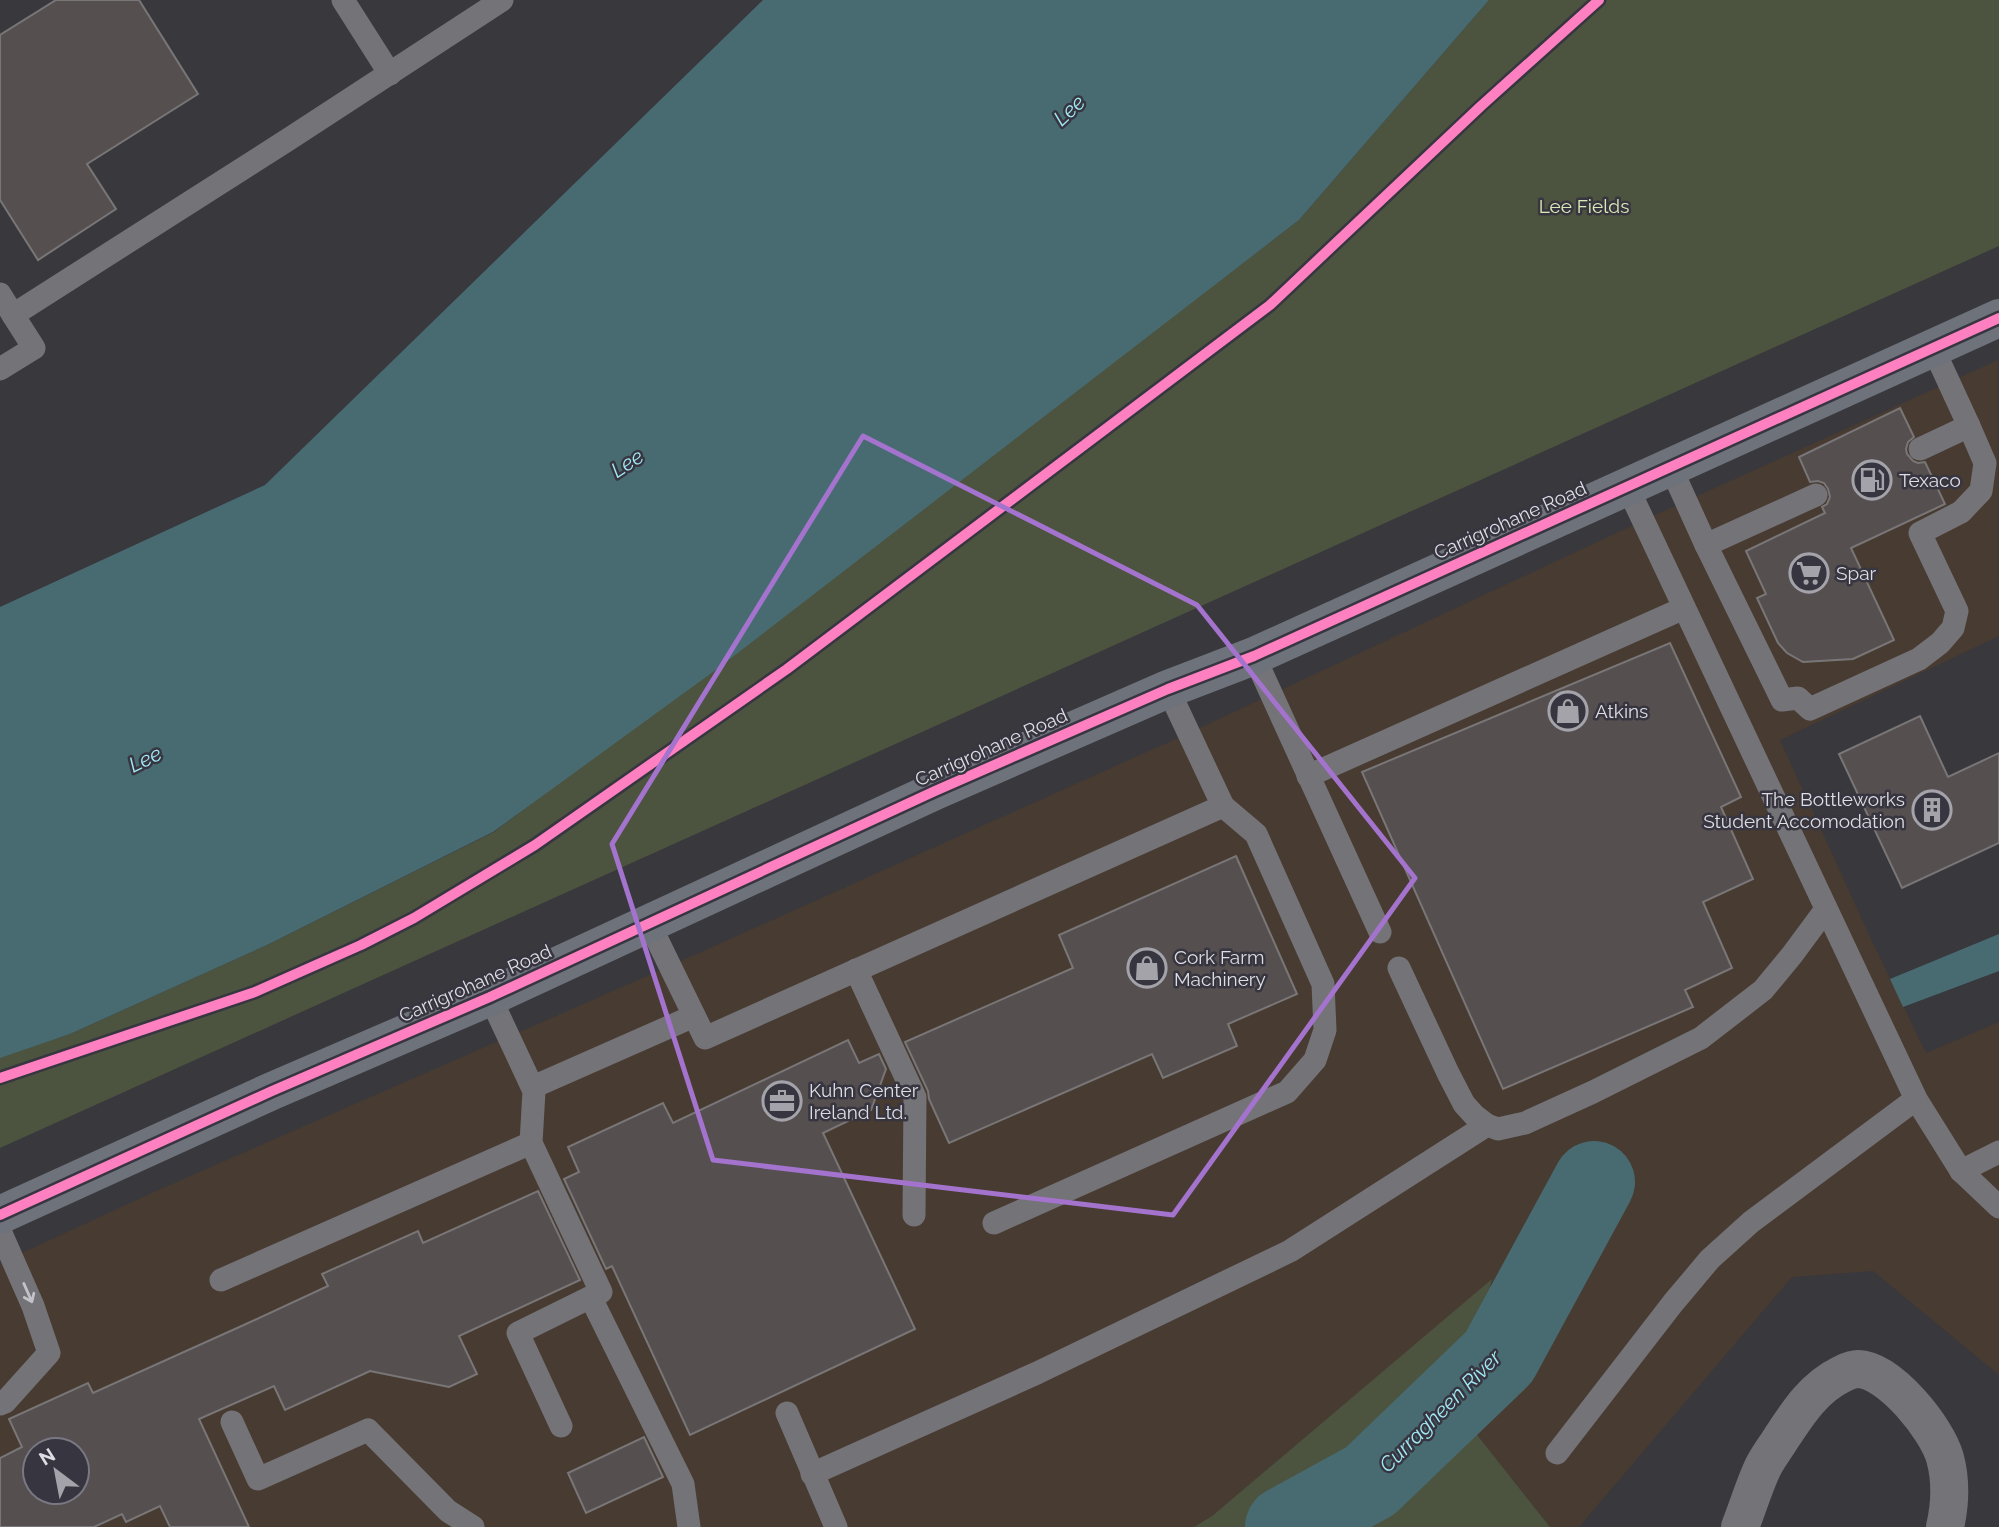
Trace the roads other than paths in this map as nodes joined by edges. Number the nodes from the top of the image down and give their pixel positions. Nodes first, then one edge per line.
1 (343, 0) edge
2 (502, 0) edge
3 (390, 74) junction
4 (0, 294) edge
5 (13, 315) junction
6 (1999, 318) edge
7 (1933, 348) junction
8 (0, 369) edge
9 (1969, 426) junction
10 (1920, 449) dead end
11 (1671, 468) junction
12 (1627, 486) junction
13 (1816, 495) dead end
14 (1706, 545) junction
15 (1685, 608) junction
16 (1254, 656) junction
17 (1168, 690) junction
18 (1308, 775) junction
19 (1223, 806) junction
20 (1826, 909) junction
21 (649, 923) junction
22 (1380, 932) dead end
23 (1399, 968) dead end
24 (856, 970) junction
25 (490, 997) junction
26 (694, 1016) junction
27 (533, 1087) junction
28 (1916, 1099) junction
29 (1487, 1125) junction
30 (531, 1143) junction
31 (1999, 1152) edge
32 (1961, 1171) junction
33 (1999, 1207) edge
34 (0, 1215) edge
35 (914, 1215) dead end
36 (994, 1223) dead end
37 (0, 1231) edge
38 (220, 1280) dead end
39 (591, 1298) junction
40 (0, 1404) edge
41 (787, 1413) dead end
42 (232, 1422) dead end
43 (561, 1426) dead end
44 (1557, 1453) dead end
45 (812, 1474) junction
46 (473, 1527) edge
47 (689, 1527) edge
48 (836, 1527) edge
49 (1740, 1527) edge
50 (1945, 1527) edge

1 - 3 lane
2 - 3 lane
3 - 5 lane
4 - 5 lane
5 - 8 lane
6 - 7 highway, Carrigrohane Road
7 - 9 lane
7 - 11 highway, Carrigrohane Road
9 - 10 lane
9 - 14 lane
11 - 12 highway, Carrigrohane Road
11 - 14 lane
12 - 15 lane
12 - 16 highway, Carrigrohane Road
13 - 14 lane
15 - 18 lane
15 - 20 lane
16 - 17 highway, Carrigrohane Road
16 - 18 lane
17 - 19 lane
17 - 21 highway, Carrigrohane Road
18 - 22 lane
19 - 24 lane
19 - 36 lane
20 - 28 lane
20 - 29 lane
21 - 25 highway, Carrigrohane Road
21 - 26 lane
23 - 29 lane
24 - 26 lane
24 - 35 lane
25 - 27 lane
25 - 34 highway, Carrigrohane Road
26 - 27 lane
27 - 30 lane
28 - 32 lane
28 - 44 lane
29 - 45 lane
30 - 38 lane
30 - 39 lane
31 - 32 lane
32 - 33 lane
37 -> 40 lane
39 - 43 lane
39 - 47 lane
41 - 45 lane
42 - 46 lane
45 - 48 lane
49 - 50 street

